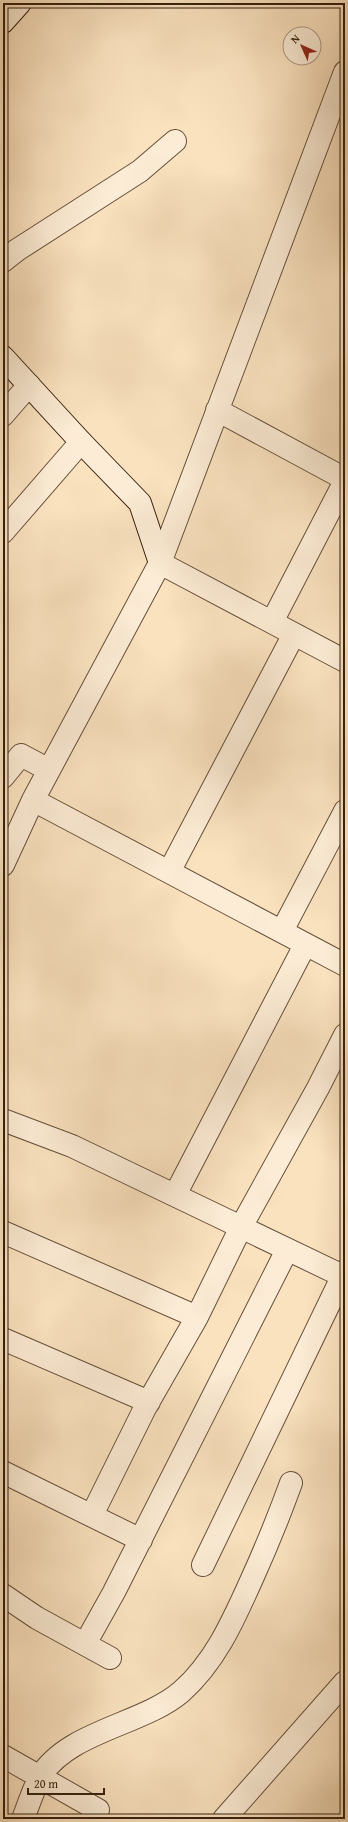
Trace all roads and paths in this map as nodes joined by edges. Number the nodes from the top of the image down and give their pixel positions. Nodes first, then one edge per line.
1 (20, 3) edge
2 (3, 22) edge
3 (345, 72) edge
4 (175, 141) dead end
5 (3, 261) edge
6 (3, 357) edge
7 (28, 385) junction
8 (217, 410) junction
9 (3, 415) edge
10 (81, 442) junction
11 (345, 480) edge
12 (3, 532) edge
13 (160, 563) junction
14 (272, 622) junction
15 (294, 634) junction
16 (345, 660) edge
17 (49, 770) junction
18 (3, 777) edge
19 (33, 800) junction
20 (345, 811) edge
21 (3, 864) edge
22 (169, 872) junction
23 (282, 932) junction
24 (306, 944) junction
25 (345, 965) edge
26 (345, 1035) edge
27 (3, 1120) edge
28 (175, 1195) junction
29 (241, 1227) junction
30 (3, 1232) edge
31 (287, 1250) junction
32 (344, 1275) edge
33 (197, 1318) junction
34 (3, 1340) edge
35 (149, 1402) junction
36 (3, 1472) edge
37 (291, 1483) dead end
38 (92, 1515) junction
39 (141, 1540) junction
40 (203, 1565) dead end
41 (3, 1595) edge
42 (85, 1644) junction
43 (110, 1658) dead end
44 (345, 1682) edge
45 (3, 1756) edge
46 (40, 1777) junction
47 (98, 1810) dead end
48 (22, 1819) edge
49 (224, 1819) edge

1 - 2 street
3 - 8 street
4 - 5 street
6 - 7 street
7 - 9 street
7 - 10 street
8 - 11 street
8 - 13 street
10 - 12 street
10 - 13 street
11 - 14 street
13 - 14 street
13 - 17 street
14 - 15 street
15 - 16 street
15 - 22 street
17 - 18 street
17 - 19 street
19 - 21 street
19 - 22 street
20 - 23 street
22 - 23 street
23 - 24 street
24 - 25 street
24 - 28 street
26 - 29 street
27 - 28 street
28 - 29 street
29 - 31 street
29 - 33 street
30 - 33 street
31 - 32 street
31 - 39 street
32 - 40 street
33 - 35 street
34 - 35 street
35 - 38 street
36 - 38 street
37 - 46 street
38 - 39 street
39 - 42 street
41 - 42 street
42 - 43 street
44 - 49 street
45 - 46 street
46 - 47 street
46 - 48 street

